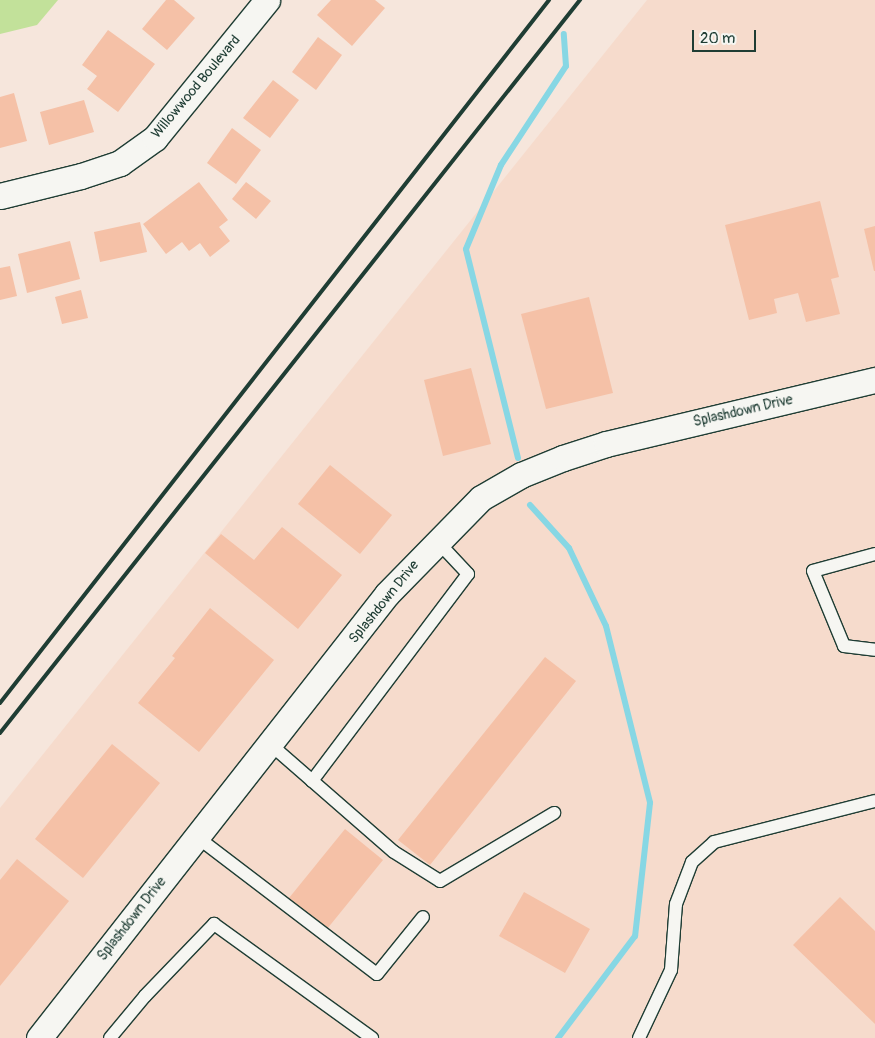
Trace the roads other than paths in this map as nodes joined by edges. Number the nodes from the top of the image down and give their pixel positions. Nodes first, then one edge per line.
1 (267, 0) edge
2 (0, 196) edge
3 (875, 380) edge
4 (437, 541) junction
5 (875, 554) edge
6 (875, 650) edge
7 (270, 744) junction
8 (312, 781) junction
9 (875, 801) edge
10 (554, 813) dead end
11 (197, 837) junction
12 (422, 918) dead end
13 (39, 1038) edge
14 (110, 1038) edge
15 (372, 1038) edge
16 (639, 1038) edge

1 - 2 street, Willowwood Boulevard
3 - 4 street, Splashdown Drive
4 - 7 street, Splashdown Drive
4 - 8 lane
5 - 6 lane
7 - 8 lane
7 - 11 street, Splashdown Drive
8 - 10 lane
9 - 16 lane
11 - 12 lane
11 - 13 street, Splashdown Drive
14 - 15 lane

